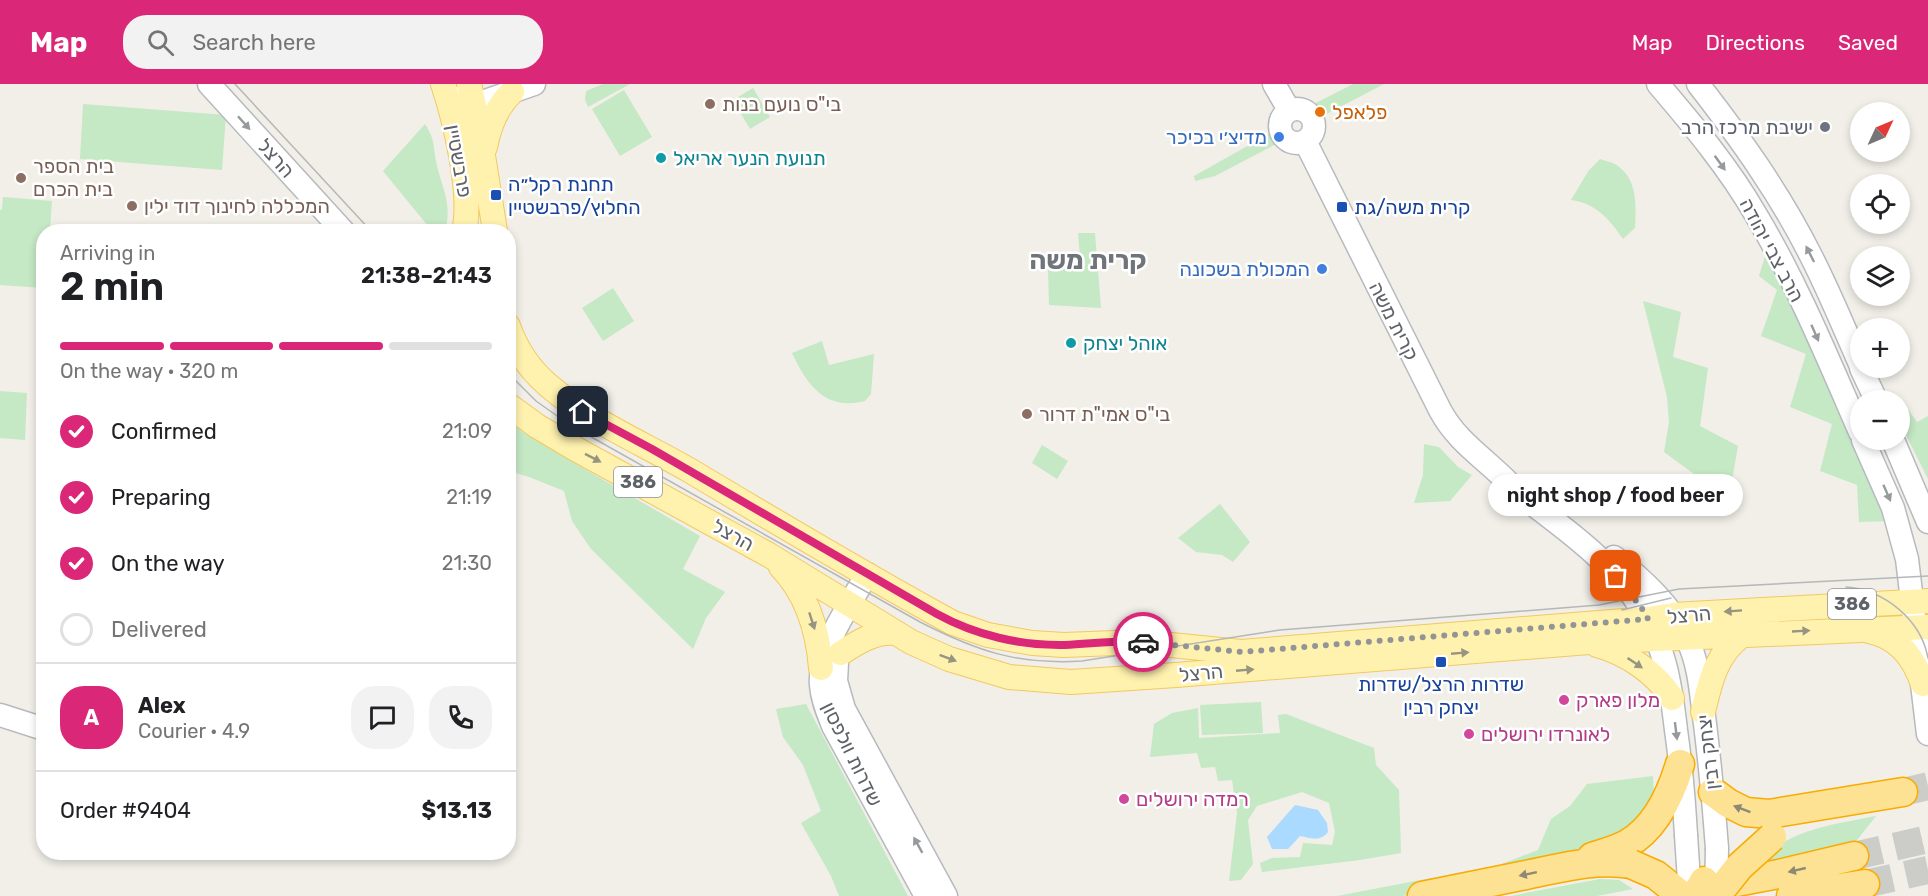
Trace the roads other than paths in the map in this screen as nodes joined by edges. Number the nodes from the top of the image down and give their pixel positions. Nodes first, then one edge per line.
1 (209, 84) edge
2 (1274, 84) edge
3 (1658, 84) edge
4 (1698, 84) edge
5 (449, 86) edge
6 (523, 88) edge
7 (472, 94) edge
8 (484, 165) junction
9 (337, 224) edge
10 (465, 224) edge
11 (494, 224) edge
12 (1850, 342) edge
13 (516, 343) edge
14 (516, 359) edge
15 (546, 384) junction
16 (1858, 390) edge
17 (516, 411) edge
18 (1867, 450) edge
19 (1897, 450) edge
20 (1508, 481) junction
21 (1928, 522) edge
22 (769, 555) junction
23 (867, 574) junction
24 (1921, 601) edge
25 (857, 609) junction
26 (1673, 615) junction
27 (1922, 627) edge
28 (1653, 629) junction
29 (1860, 629) junction
30 (896, 633) junction
31 (1742, 635) junction
32 (1687, 638) junction
33 (1589, 642) junction
34 (841, 652) junction
35 (821, 668) junction
36 (1923, 684) junction
37 (1672, 698) junction
38 (1703, 712) junction
39 (0, 715) edge
40 (36, 726) edge
41 (1928, 734) edge
42 (1680, 764) junction
43 (1903, 792) tunnel mouth
44 (1862, 799) junction
45 (1714, 801) junction
46 (1686, 835) joint
47 (1717, 848) joint
48 (1854, 856) tunnel mouth
49 (1623, 857) junction
50 (1865, 884) tunnel mouth
51 (1700, 893) edge
52 (926, 896) edge
53 (946, 896) edge
54 (1422, 896) edge
55 (1663, 896) edge
56 (1791, 896) edge

1 -> 9 street, הרצל
2 - 20 street, קרית משה
3 -> 16 street, הרב צבי יהודה
12 -> 4 street, הרב צבי יהודה
5 - 7 street, פרבשטיין
5 - 10 main road, פרבשטיין
6 - 7 street, פרבשטיין
6 - 8 main road
7 - 8 main road, פרבשטיין
8 - 11 main road, פרבשטיין
13 - 15 main road, הרצל / 386
14 - 15 main road
15 - 23 main road, הרצל / 386
17 -> 22 main road, הרצל / 386
18 -> 24 street
19 - 21 street
20 - 26 street, קרית משה
20 - 28 street, קרית משה
22 - 25 main road, הרצל / 386
22 -> 35 main road
23 - 25 street, שדרות וולפסון
23 - 28 main road, הרצל / 386
24 -> 26 main road, הרצל / 386
24 - 27 street
25 - 30 main road, הרצל / 386
25 - 34 street, שדרות וולפסון
25 - 35 street, שדרות וולפסון
26 - 28 main road, הרצל / 386
26 - 32 street, יצחק רבין
27 - 29 main road, הרצל / 386
27 - 36 street
28 - 32 main road, הרצל / 386
28 - 33 main road, הרצל / 386
28 - 37 street, יצחק רבין
31 -> 29 main road, הרצל / 386
29 - 36 main road
30 -> 33 main road, הרצל / 386
30 - 34 main road
31 - 32 main road, הרצל / 386
31 - 38 main road
32 - 38 street, יצחק רבין
33 -> 37 main road
53 -> 34 street, שדרות וולפסון
35 - 52 street, שדרות וולפסון
36 - 41 street
37 -> 42 street, יצחק רבין
38 - 45 street, יצחק רבין
39 - 40 street
42 - 46 street, יצחק רבין
42 - 49 highway
43 - 44 highway
44 -> 45 highway
44 - 51 highway, bridge
45 - 47 street, יצחק רבין
46 - 51 highway, bridge
47 - 51 highway, bridge
48 -> 55 highway
49 - 51 highway, bridge
49 -> 54 highway
50 - 56 highway

